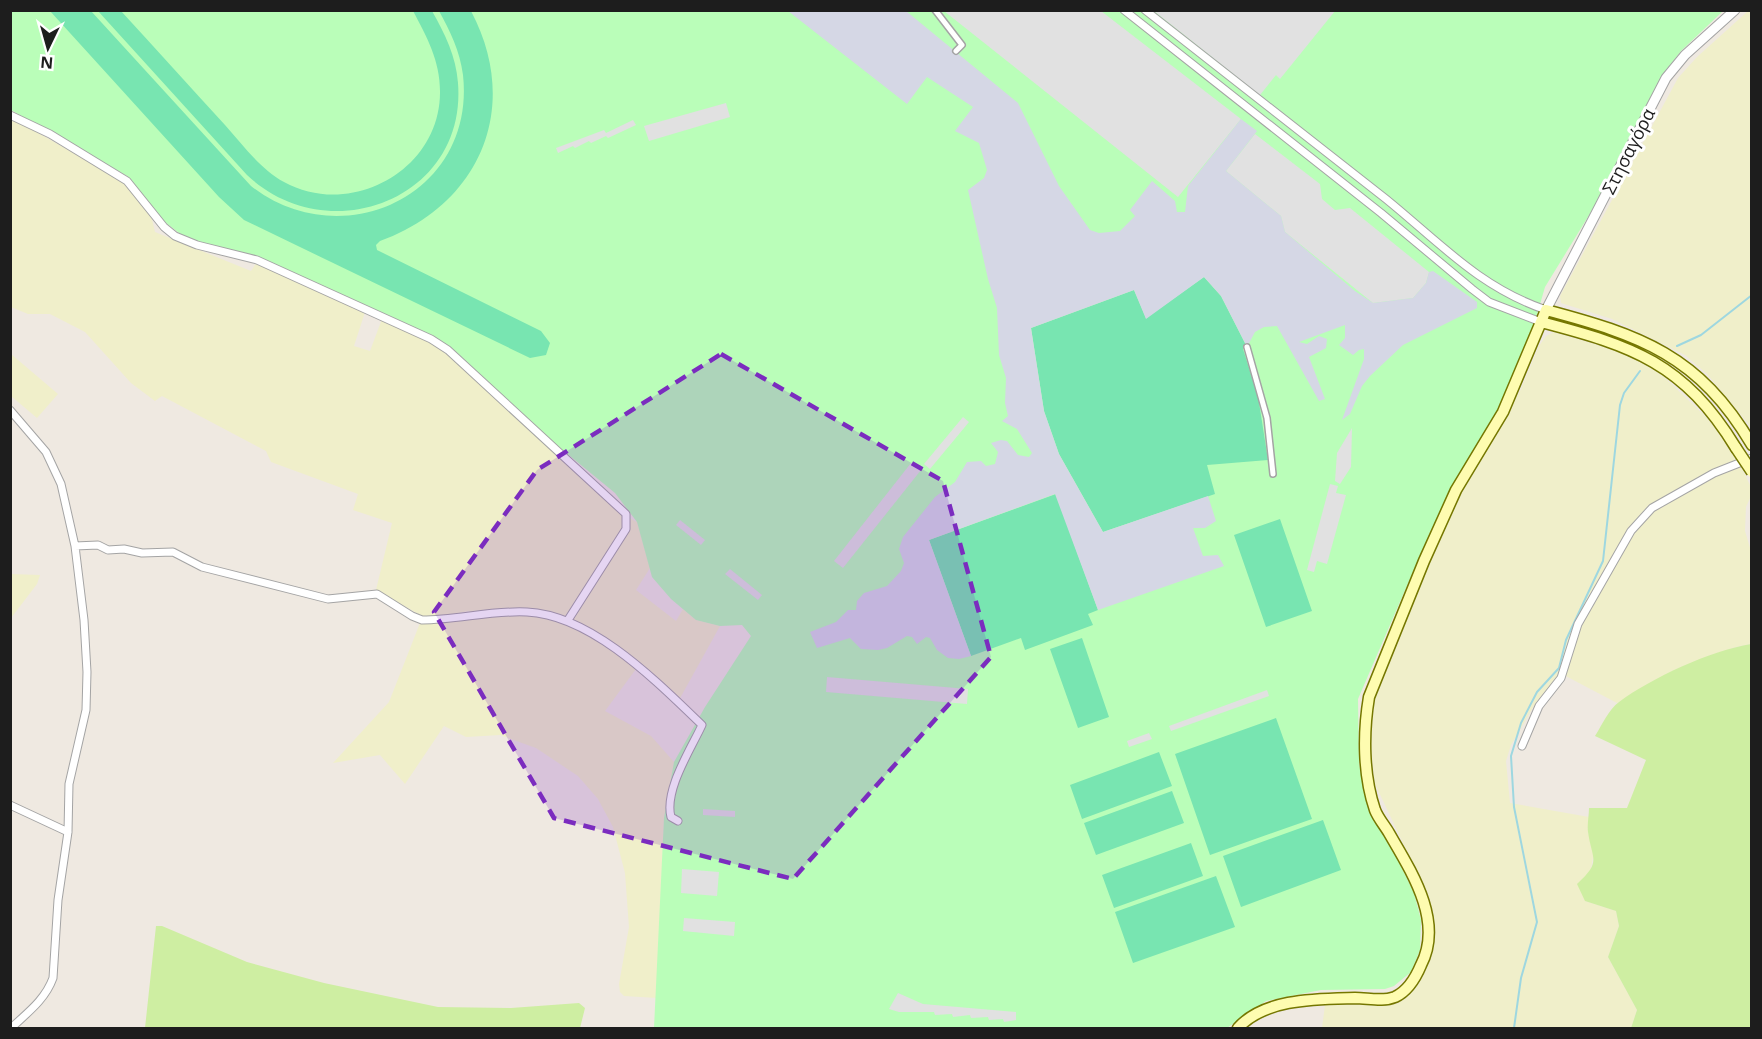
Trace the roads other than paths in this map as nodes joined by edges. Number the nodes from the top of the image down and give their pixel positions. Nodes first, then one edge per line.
1 (935, 10) edge
2 (1124, 10) edge
3 (1145, 10) edge
4 (1735, 10) edge
5 (956, 51) dead end
6 (10, 114) edge
7 (1331, 158) junction
8 (1322, 168) junction
9 (1546, 310) junction
10 (1541, 322) junction
11 (1247, 347) dead end
12 (10, 410) edge
13 (1750, 443) edge
14 (1752, 458) edge
15 (1752, 472) edge
16 (1273, 474) dead end
17 (75, 546) junction
18 (568, 620) junction
19 (1522, 746) dead end
20 (10, 806) edge
21 (678, 821) dead end
22 (68, 832) junction
23 (10, 1029) edge
24 (1238, 1029) edge

1 - 5 street
2 - 8 street
3 - 7 street
4 - 9 street, Στησαγόρα
6 - 18 street
7 - 8 street
7 - 9 street
8 - 10 street
9 - 10 main road
9 - 13 main road
10 - 15 main road, bridge
10 - 24 main road
11 - 16 street
12 - 17 street
14 - 19 street
17 - 18 street
17 - 22 street
18 - 21 street
20 - 22 street
22 - 23 street

